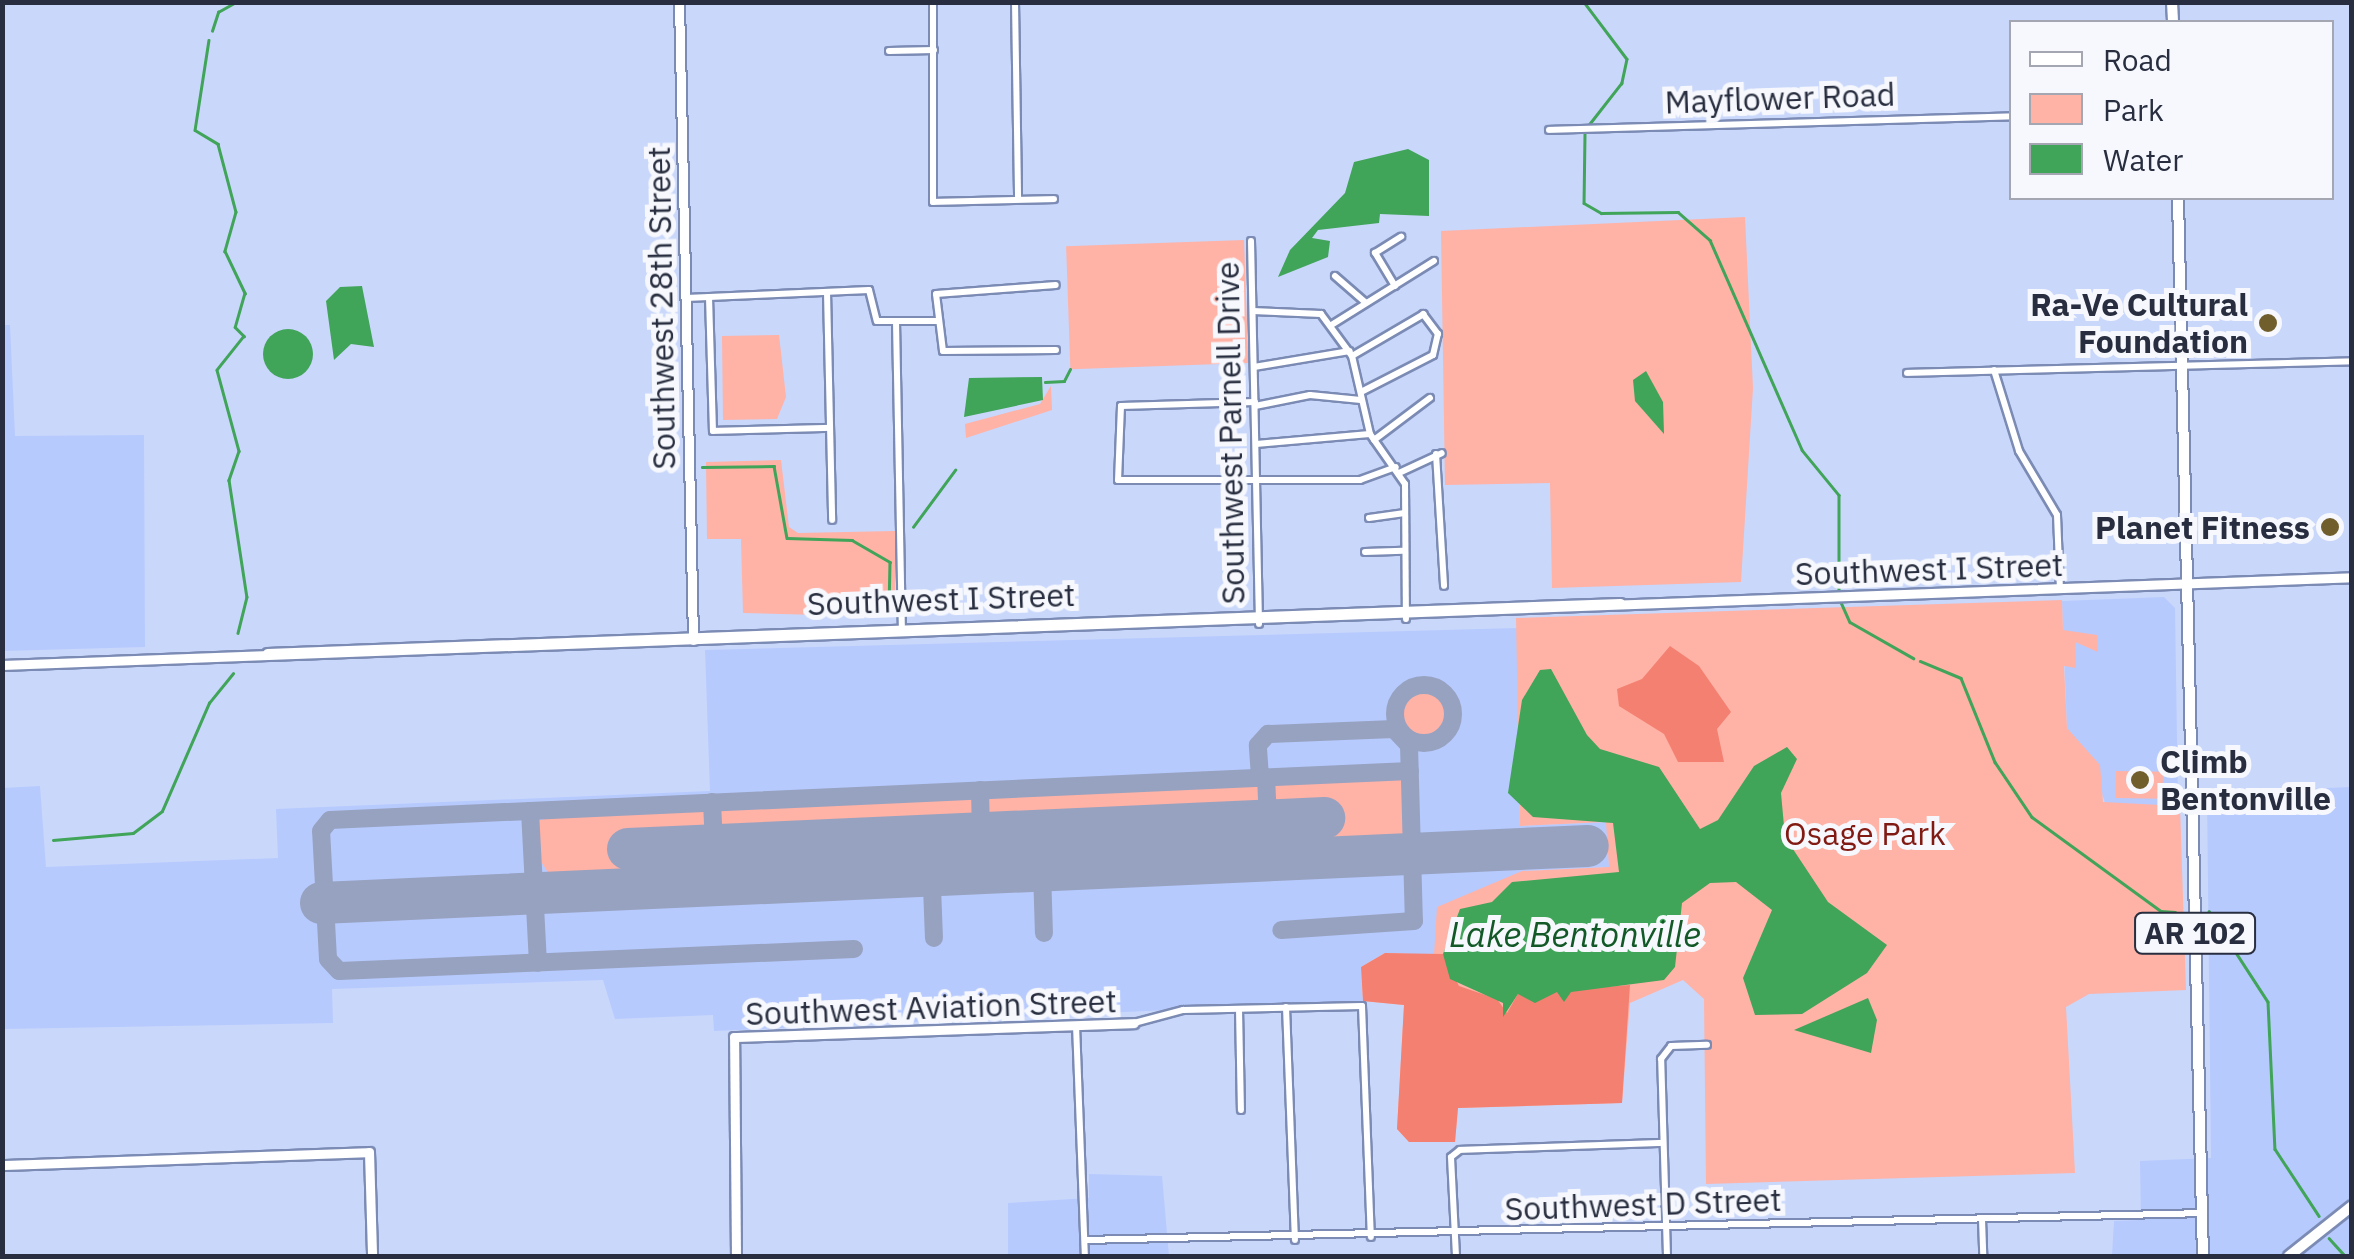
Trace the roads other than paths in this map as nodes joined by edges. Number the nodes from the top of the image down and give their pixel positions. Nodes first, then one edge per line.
1 (678, 2) edge
2 (933, 2) edge
3 (1014, 2) edge
4 (934, 50) junction
5 (889, 52) dead end
6 (2009, 116) edge
7 (1549, 130) dead end
8 (1054, 199) dead end
9 (1018, 200) junction
10 (2178, 200) edge
11 (1401, 237) dead end
12 (1251, 241) dead end
13 (1434, 261) dead end
14 (1335, 276) dead end
15 (1056, 285) dead end
16 (1395, 286) junction
17 (827, 292) junction
18 (710, 297) junction
19 (686, 298) junction
20 (1365, 302) junction
21 (1252, 311) junction
22 (896, 322) junction
23 (936, 322) junction
24 (1334, 324) junction
25 (1056, 350) dead end
26 (1351, 354) junction
27 (2352, 361) edge
28 (2181, 364) junction
29 (1254, 367) junction
30 (1994, 370) junction
31 (1907, 372) dead end
32 (1361, 396) junction
33 (1430, 398) dead end
34 (1255, 404) junction
35 (830, 428) junction
36 (1372, 437) junction
37 (1256, 444) junction
38 (1397, 470) junction
39 (1256, 483) junction
40 (1405, 512) junction
41 (1369, 518) dead end
42 (832, 520) dead end
43 (1366, 552) dead end
44 (1403, 552) junction
45 (2352, 577) edge
46 (2187, 584) junction
47 (1444, 586) dead end
48 (2060, 589) junction
49 (1406, 613) junction
50 (1259, 619) junction
51 (902, 626) junction
52 (694, 639) junction
53 (2, 665) edge
54 (1286, 1007) junction
55 (1239, 1009) junction
56 (1134, 1023) joint
57 (1076, 1025) junction
58 (1707, 1045) dead end
59 (1241, 1110) dead end
60 (1663, 1143) junction
61 (2, 1164) edge
62 (2352, 1206) edge
63 (2202, 1212) junction
64 (1982, 1219) junction
65 (1666, 1228) junction
66 (1455, 1234) junction
67 (1371, 1237) junction
68 (1085, 1240) junction
69 (1295, 1240) junction
70 (372, 1256) edge
71 (736, 1256) edge
72 (1085, 1256) edge
73 (1456, 1256) edge
74 (1667, 1256) edge
75 (1983, 1256) edge
76 (2204, 1256) edge
77 (2289, 1256) edge

1 - 19 main road, Southwest 28th Street
2 - 4 street
3 - 9 street
4 - 5 street
4 - 9 street
6 - 7 street, Mayflower Road
8 - 9 street
10 - 28 main road, AR 102
11 - 16 street
12 - 21 street, Southwest Parnell Drive
13 - 16 street
14 - 20 street
15 - 23 street
16 - 20 street
17 - 18 street
17 - 22 street
17 - 35 street
18 - 19 street
18 - 35 street
19 - 52 main road, Southwest 28th Street
20 - 24 street
21 - 24 street
21 - 29 street, Southwest Parnell Drive
22 - 23 street
22 - 51 street
23 - 25 street
24 - 26 street
26 - 29 street
26 - 32 street
26 - 32 street
27 - 28 street
28 - 30 street
28 - 46 main road, AR 102
29 - 34 street, Southwest Parnell Drive
30 - 31 street
30 - 48 street
32 - 34 street
32 - 36 street
33 - 36 street
34 - 37 street, Southwest Parnell Drive
34 - 39 street
35 - 42 street
36 - 37 street
36 - 38 street
37 - 39 street, Southwest Parnell Drive
38 - 39 street
38 - 40 street
38 - 47 street
39 - 50 street, Southwest Parnell Drive
40 - 41 street
40 - 44 street
43 - 44 street
44 - 49 street
45 - 46 main road, Southwest I Street
46 - 48 main road, Southwest I Street
46 - 63 main road, AR 102
48 - 49 main road, Southwest I Street
49 - 50 main road, Southwest I Street
50 - 51 main road, Southwest I Street
50 - 52 main road, Southwest I Street
51 - 52 main road, Southwest I Street
52 - 53 main road, Southwest I Street
54 - 55 street
54 - 67 street
54 - 69 street
55 - 56 street
55 - 59 street
56 - 57 main road, Southwest Aviation Street
57 - 68 street
57 - 71 main road, Southwest Aviation Street
58 - 60 street
60 - 65 street
60 - 66 street
61 - 70 main road
62 - 77 main road
63 - 64 street, Southwest D Street
63 - 76 main road, AR 102
64 - 65 street, Southwest D Street
64 - 75 street
65 - 66 street, Southwest D Street
65 - 74 street
66 - 67 street, Southwest D Street
66 - 73 street
67 - 69 street, Southwest D Street
68 - 69 street, Southwest D Street
68 - 72 street

